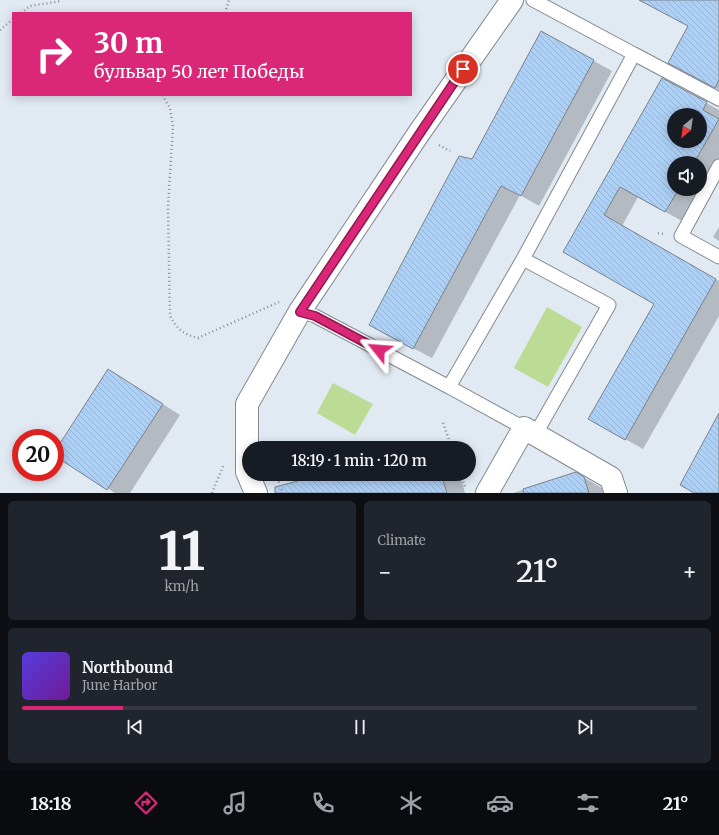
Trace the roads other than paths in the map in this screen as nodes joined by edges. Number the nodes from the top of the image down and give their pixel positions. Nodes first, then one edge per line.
1 (512, 0) edge
2 (533, 0) edge
3 (634, 54) junction
4 (719, 99) edge
5 (719, 166) edge
6 (719, 257) edge
7 (523, 258) junction
8 (291, 306) junction
9 (449, 387) junction
10 (529, 432) junction
11 (256, 493) edge
12 (487, 493) edge
13 (616, 493) edge

1 - 8 street
2 - 3 lane
3 - 4 lane
3 - 7 lane
5 - 6 lane
7 - 9 lane
7 - 10 lane
8 - 9 lane
8 - 11 street
9 - 10 lane
10 - 12 street
10 - 13 street

